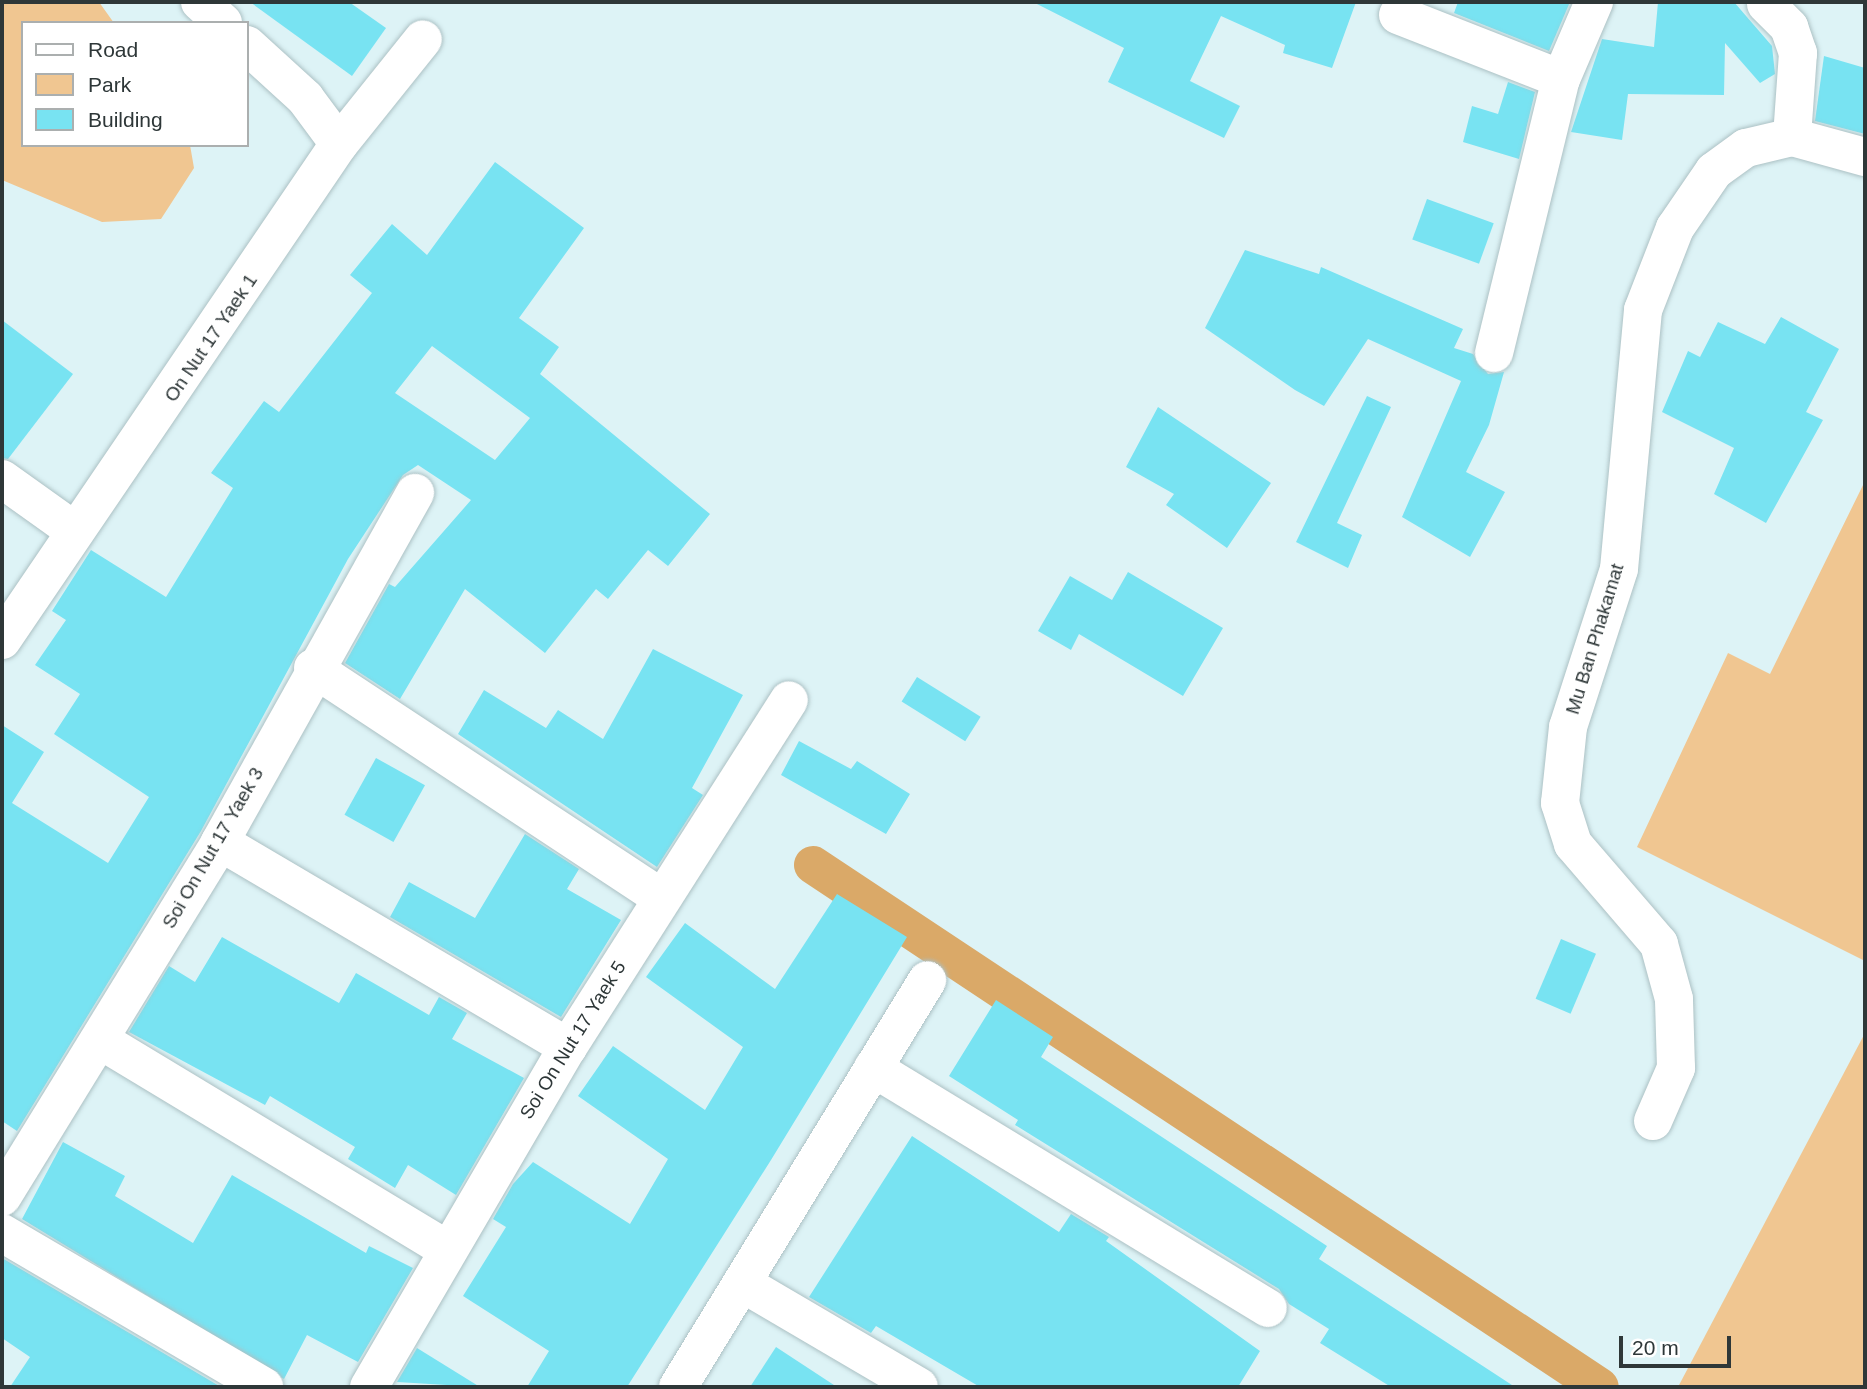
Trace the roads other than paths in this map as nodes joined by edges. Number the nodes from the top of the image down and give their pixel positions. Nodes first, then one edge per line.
1 (200, 2) edge
2 (1594, 2) edge
3 (1766, 4) dead end
4 (1398, 15) dead end
5 (221, 21) edge
6 (423, 39) dead end
7 (248, 46) edge
8 (1561, 79) junction
9 (1792, 137) junction
10 (339, 144) junction
11 (1865, 157) edge
12 (1494, 353) dead end
13 (2, 479) edge
14 (415, 493) dead end
15 (72, 529) junction
16 (2, 640) edge
17 (313, 668) junction
18 (789, 700) dead end
19 (220, 842) junction
20 (663, 898) junction
21 (927, 980) dead end
22 (100, 1040) junction
23 (568, 1046) junction
24 (873, 1068) junction
25 (1653, 1121) dead end
26 (2, 1197) edge
27 (2, 1233) edge
28 (446, 1249) junction
29 (742, 1283) junction
30 (1268, 1308) dead end
31 (264, 1387) edge
32 (369, 1387) edge
33 (678, 1387) edge
34 (919, 1387) edge

1 - 5 street
2 - 8 street
3 - 9 street
4 - 8 street
6 - 10 street, On Nut 17 Yaek 1
7 - 10 street
8 - 12 street
9 - 11 street, Mu Ban Phakamat
9 - 25 street, Mu Ban Phakamat
10 - 15 street, On Nut 17 Yaek 1
13 - 15 street
14 - 17 street, Soi On Nut 17 Yaek 3
15 - 16 street, On Nut 17 Yaek 1
17 - 19 street, Soi On Nut 17 Yaek 3
17 - 20 street
18 - 20 street, Soi On Nut 17 Yaek 5
19 - 22 street, Soi On Nut 17 Yaek 3
19 - 23 street
20 - 23 street, Soi On Nut 17 Yaek 5
21 - 24 street
22 - 26 street, Soi On Nut 17 Yaek 3
22 - 28 street
23 - 28 street, Soi On Nut 17 Yaek 5
24 - 29 street
24 - 30 street
27 - 31 street
28 - 32 street, Soi On Nut 17 Yaek 5
29 - 33 street
29 - 34 street

